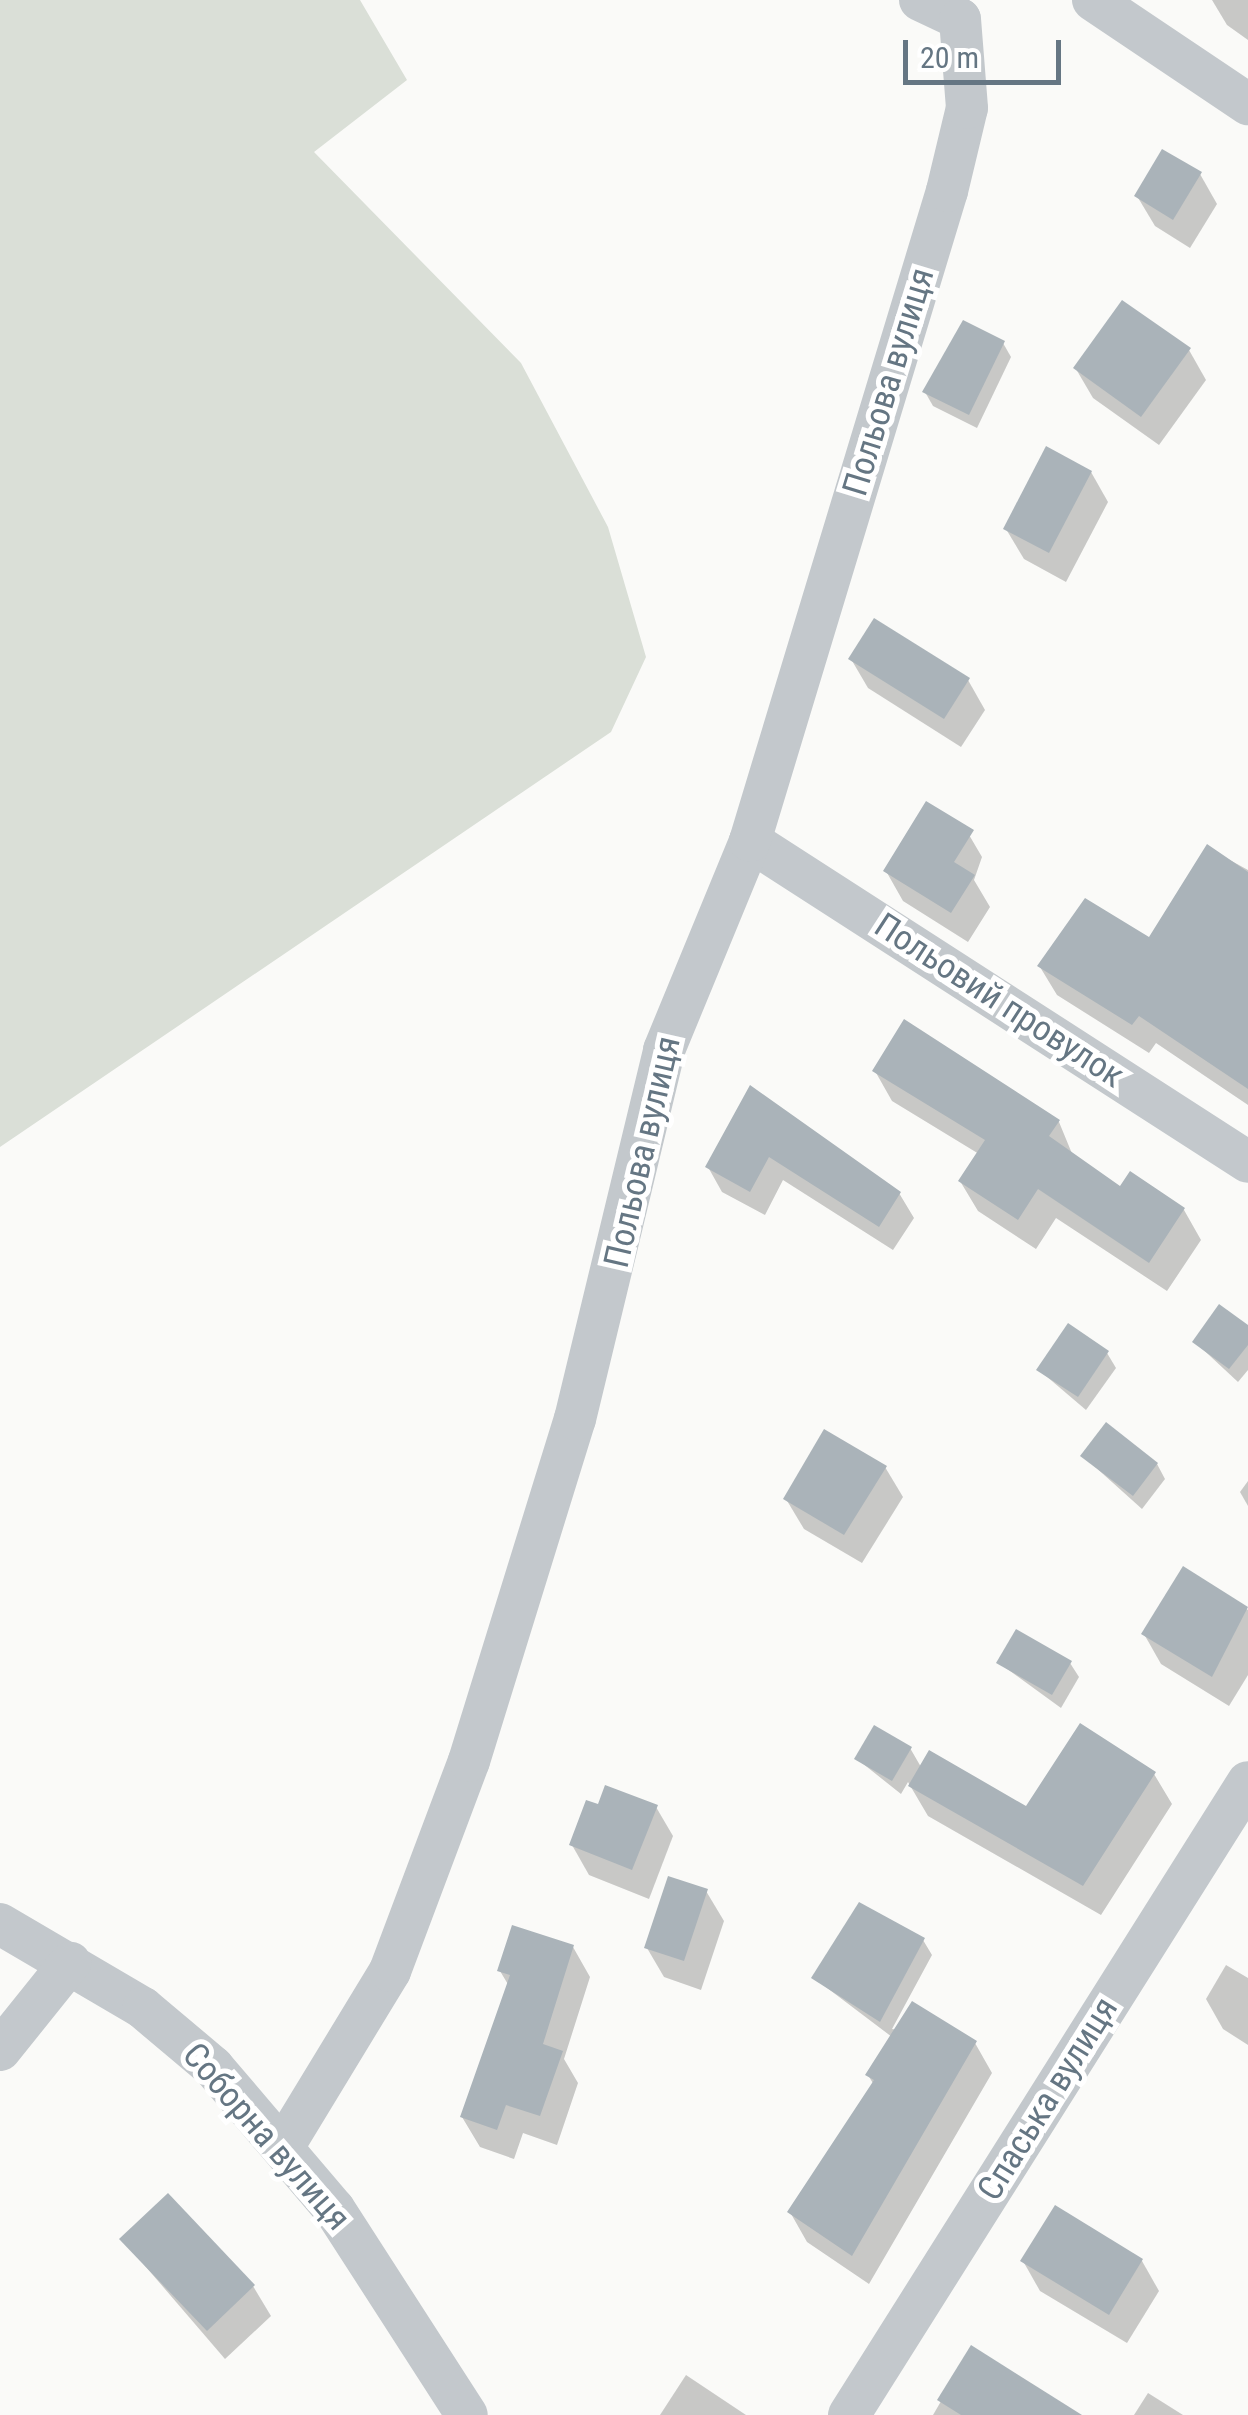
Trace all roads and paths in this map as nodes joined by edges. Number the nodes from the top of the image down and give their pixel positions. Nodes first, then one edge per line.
1 (920, 0) edge
2 (1093, 0) edge
3 (974, 9) edge
4 (1248, 104) edge
5 (750, 841) junction
6 (1248, 1162) edge
7 (1248, 1782) edge
8 (0, 1924) edge
9 (70, 1963) junction
10 (0, 2050) edge
11 (284, 2148) junction
12 (466, 2415) edge
13 (849, 2415) edge

1 - 3 street, Польова вулиця
2 - 4 street
3 - 5 street, Польова вулиця
5 - 6 street, Польовий провулок
5 - 11 street, Польова вулиця
7 - 13 street, Спаська вулиця
8 - 9 street, Соборна вулиця
9 - 10 street
9 - 11 street, Соборна вулиця
11 - 12 street, Соборна вулиця

